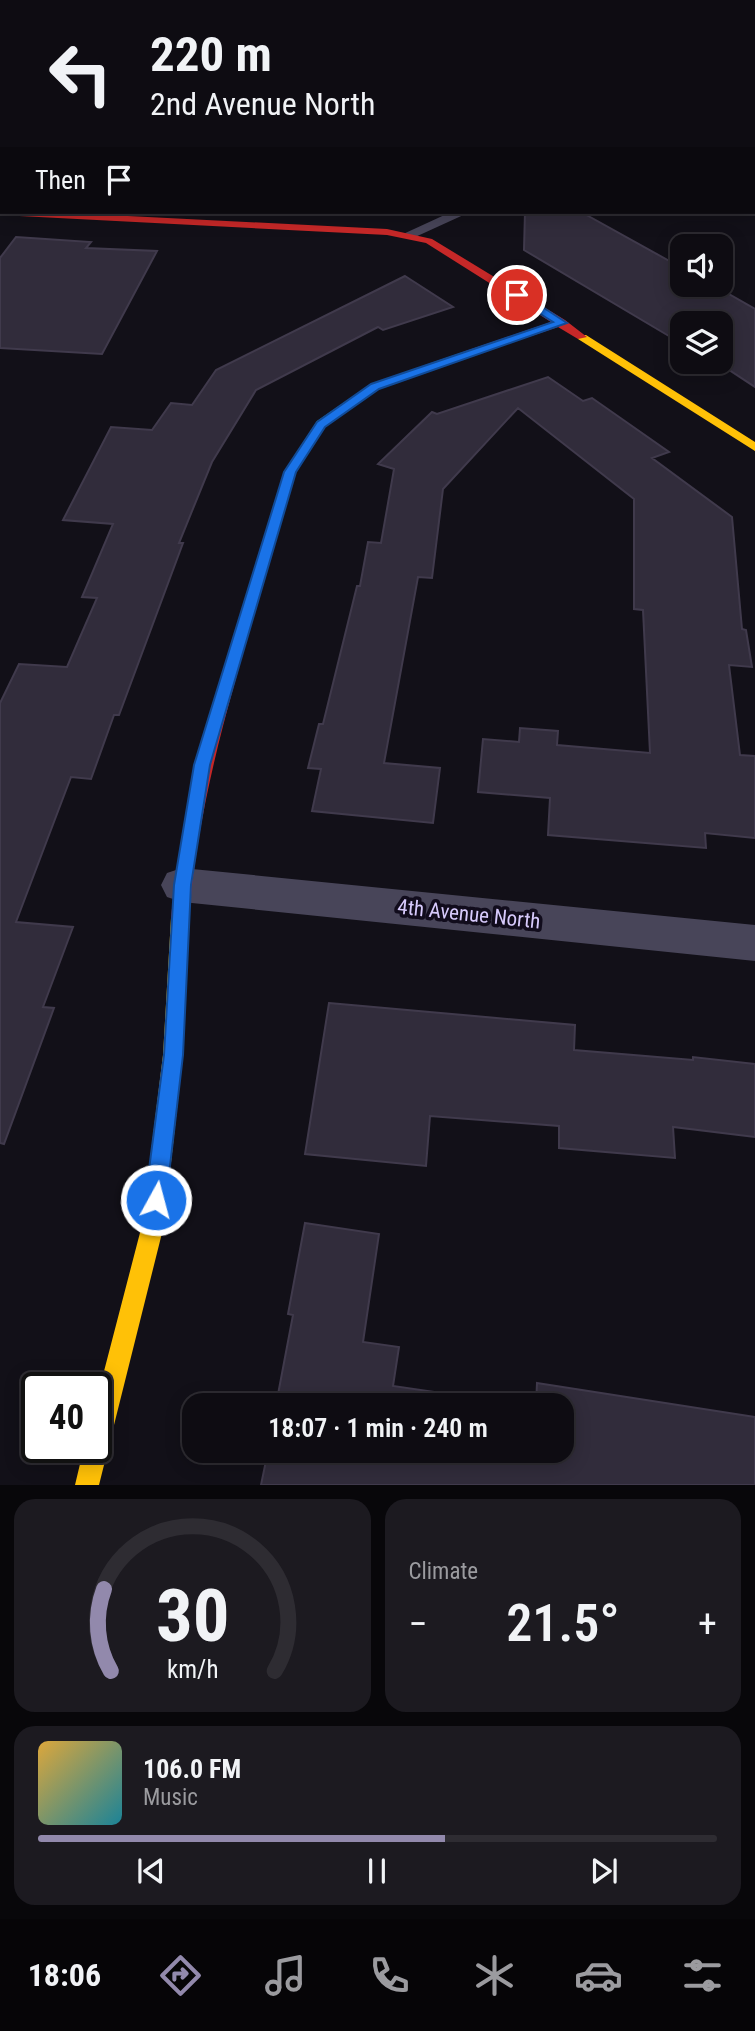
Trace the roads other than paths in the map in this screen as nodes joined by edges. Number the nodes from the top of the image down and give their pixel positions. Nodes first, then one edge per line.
1 (39, 214) edge
2 (458, 214) edge
3 (408, 235) junction
4 (561, 323) junction
5 (755, 446) edge
6 (182, 885) junction
7 (755, 943) edge
8 (88, 1485) edge

1 - 3 street
2 - 3 lane
3 - 4 street
4 - 5 street
4 - 6 street
6 - 7 street, 4th Avenue North
6 - 8 street

